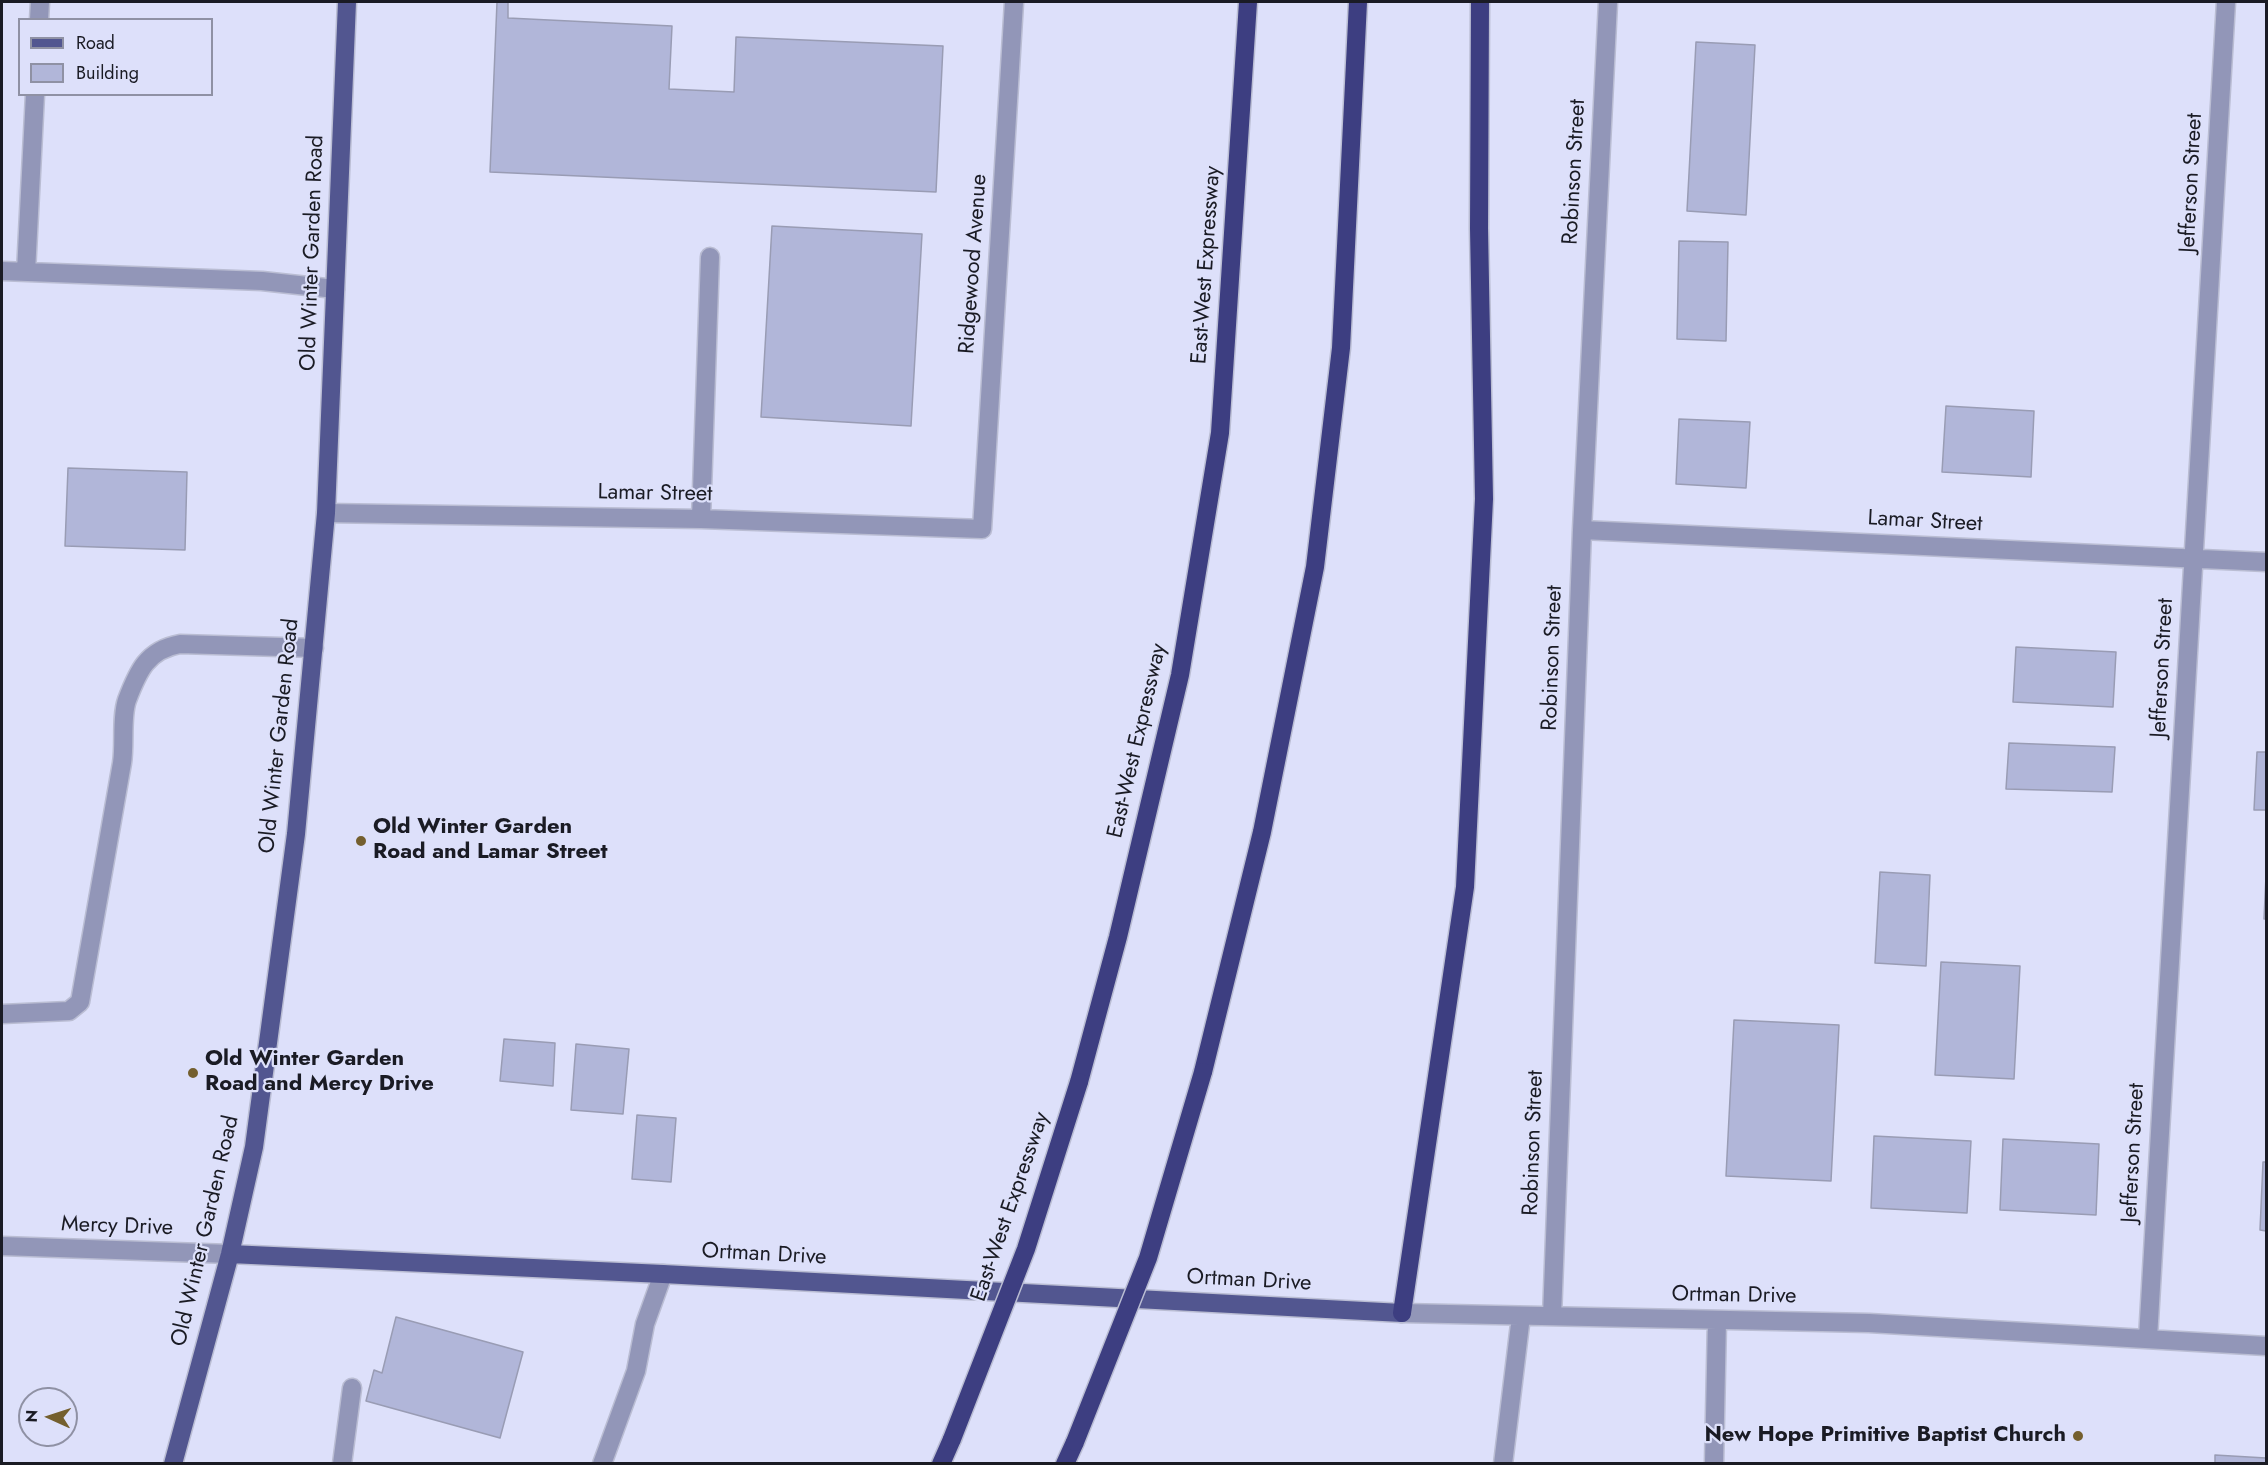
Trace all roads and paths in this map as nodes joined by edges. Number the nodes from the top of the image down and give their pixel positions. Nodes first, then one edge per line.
1 (40, 2) edge
2 (347, 2) edge
3 (1014, 2) edge
4 (1248, 2) edge
5 (1358, 2) edge
6 (1480, 2) edge
7 (1608, 2) edge
8 (2226, 2) edge
9 (39, 18) edge
10 (35, 96) edge
11 (710, 257) dead end
12 (2, 271) edge
13 (26, 272) junction
14 (335, 289) junction
15 (327, 513) junction
16 (701, 519) junction
17 (982, 529) joint
18 (1582, 530) junction
19 (2193, 559) junction
20 (2266, 562) edge
21 (314, 648) junction
22 (2, 1014) edge
23 (2, 1246) edge
24 (230, 1254) junction
25 (663, 1274) junction
26 (1402, 1313) junction
27 (1521, 1316) junction
28 (1552, 1316) junction
29 (1717, 1320) junction
30 (2148, 1338) junction
31 (2266, 1346) edge
32 (352, 1388) dead end
33 (173, 1464) edge
34 (342, 1464) edge
35 (602, 1464) edge
36 (940, 1464) edge
37 (1065, 1464) edge
38 (1503, 1464) edge
39 (1714, 1464) edge

1 - 9 street
2 - 14 main road, Old Winter Garden Road
3 - 17 street, Ridgewood Avenue
4 - 36 highway, East-West Expressway, bridge
5 - 37 highway, bridge
6 - 26 highway
7 - 18 street, Robinson Street
8 - 19 street, Jefferson Street
10 - 13 street
11 - 16 street
12 - 13 street
13 - 14 street
14 - 15 main road, Old Winter Garden Road
15 - 16 street, Lamar Street
15 - 21 main road, Old Winter Garden Road
16 - 17 street, Lamar Street
18 - 19 street, Lamar Street
18 - 28 street, Robinson Street
19 - 20 street, Lamar Street
19 - 30 street, Jefferson Street
21 - 22 street
21 - 24 main road, Old Winter Garden Road
23 - 24 street, Mercy Drive
24 - 25 main road, Ortman Drive
24 - 33 main road, Old Winter Garden Road
25 - 26 main road, Ortman Drive
25 - 35 street
26 - 27 street, Ortman Drive
27 - 28 street, Ortman Drive
27 - 38 street
28 - 29 street, Ortman Drive
29 - 30 street, Ortman Drive
29 - 39 street
30 - 31 street, Ortman Drive
32 - 34 street

